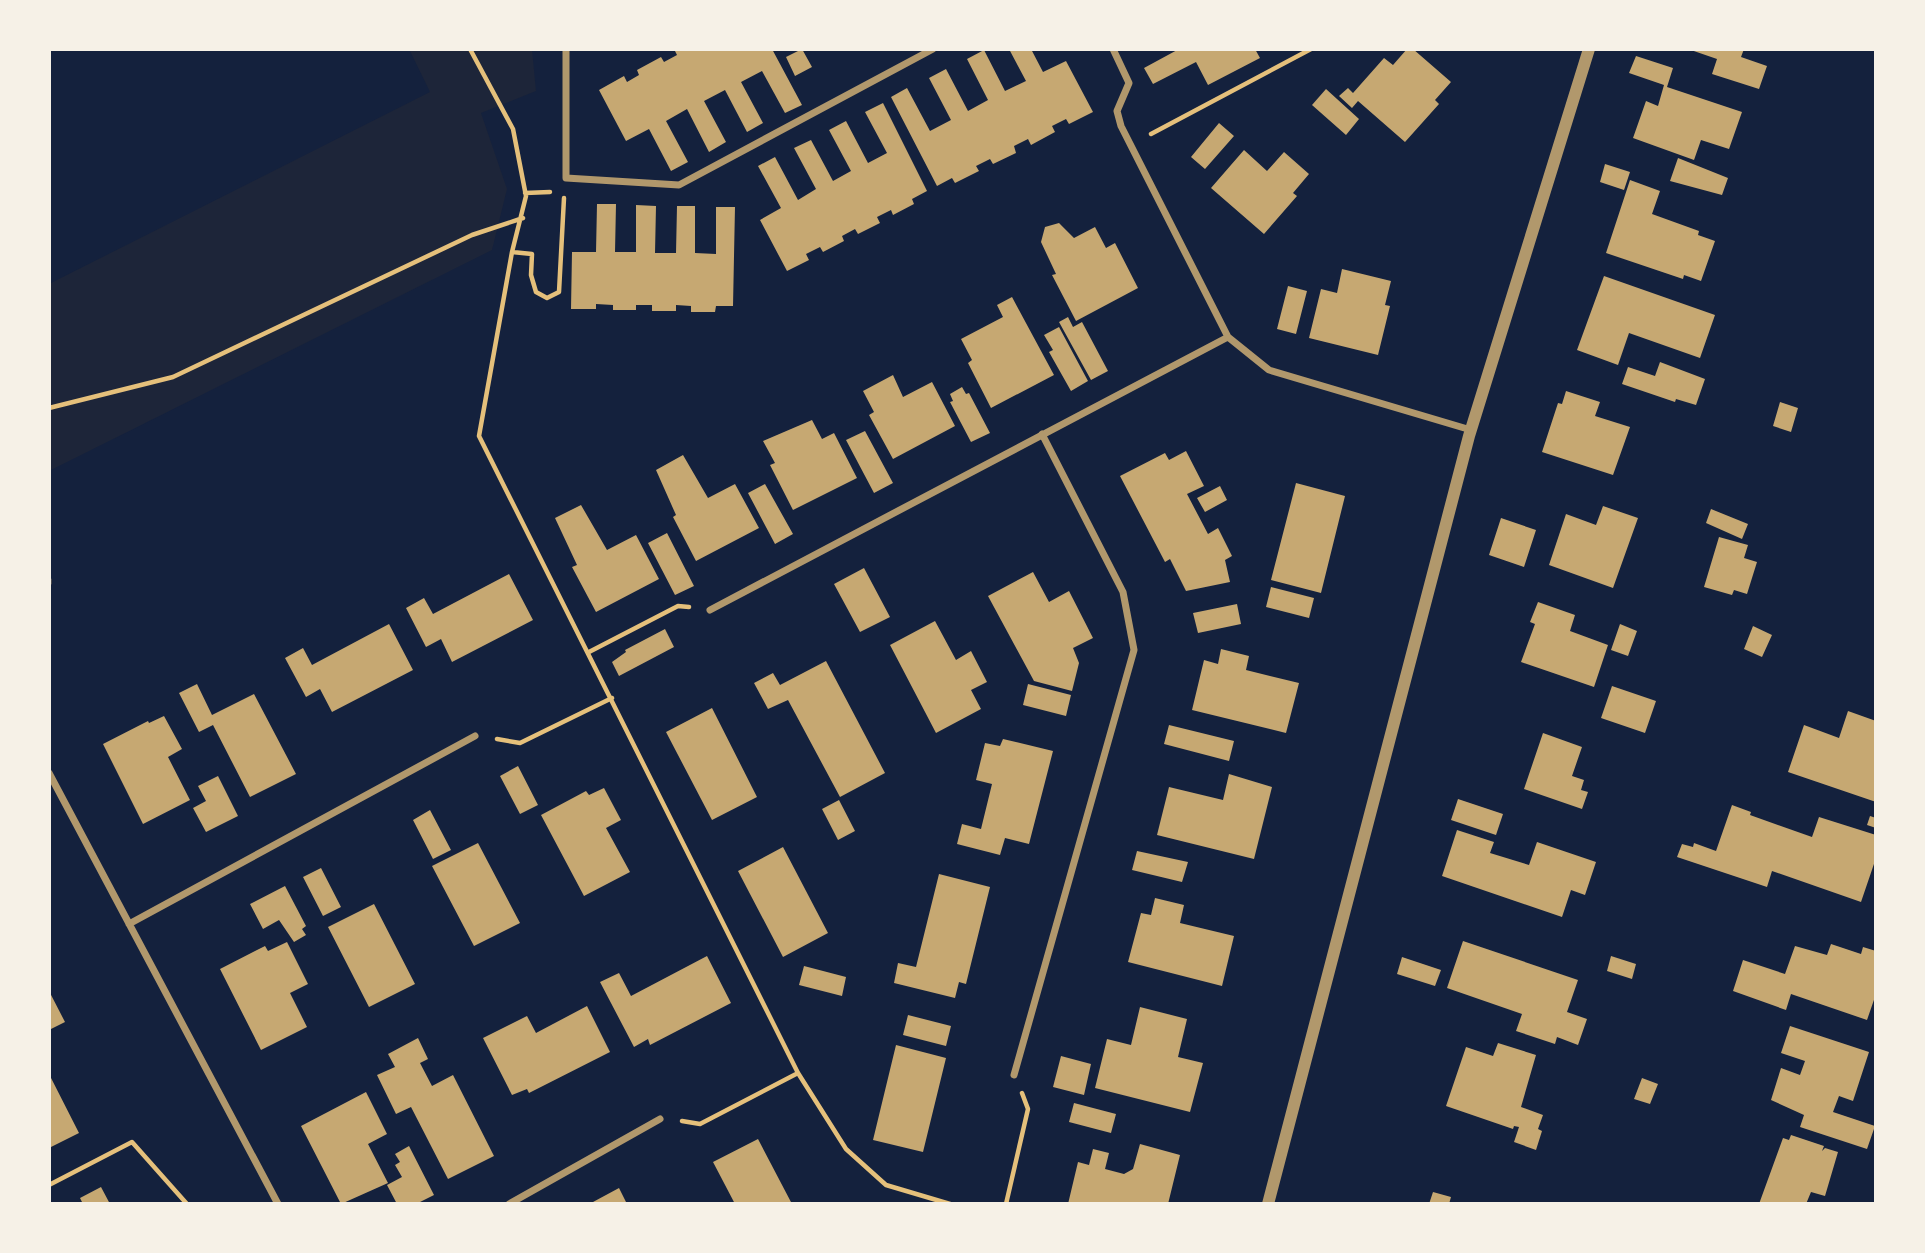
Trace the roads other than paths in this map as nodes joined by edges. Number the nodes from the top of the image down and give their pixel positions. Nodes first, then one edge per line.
1 (566, 49) edge
2 (933, 49) edge
3 (1113, 49) edge
4 (1588, 49) edge
5 (1227, 337) junction
6 (1471, 430) junction
7 (1042, 434) junction
8 (710, 610) road end
9 (475, 736) road end
10 (49, 773) edge
11 (129, 924) junction
12 (1014, 1075) road end
13 (660, 1119) road end
14 (278, 1204) edge
15 (509, 1204) edge
16 (1268, 1204) edge

1 - 2 street
3 - 5 street
4 - 6 street
5 - 6 street
5 - 7 street
6 - 16 street
7 - 8 street
7 - 12 street
9 - 11 street
10 - 11 street
11 - 14 street
13 - 15 street

